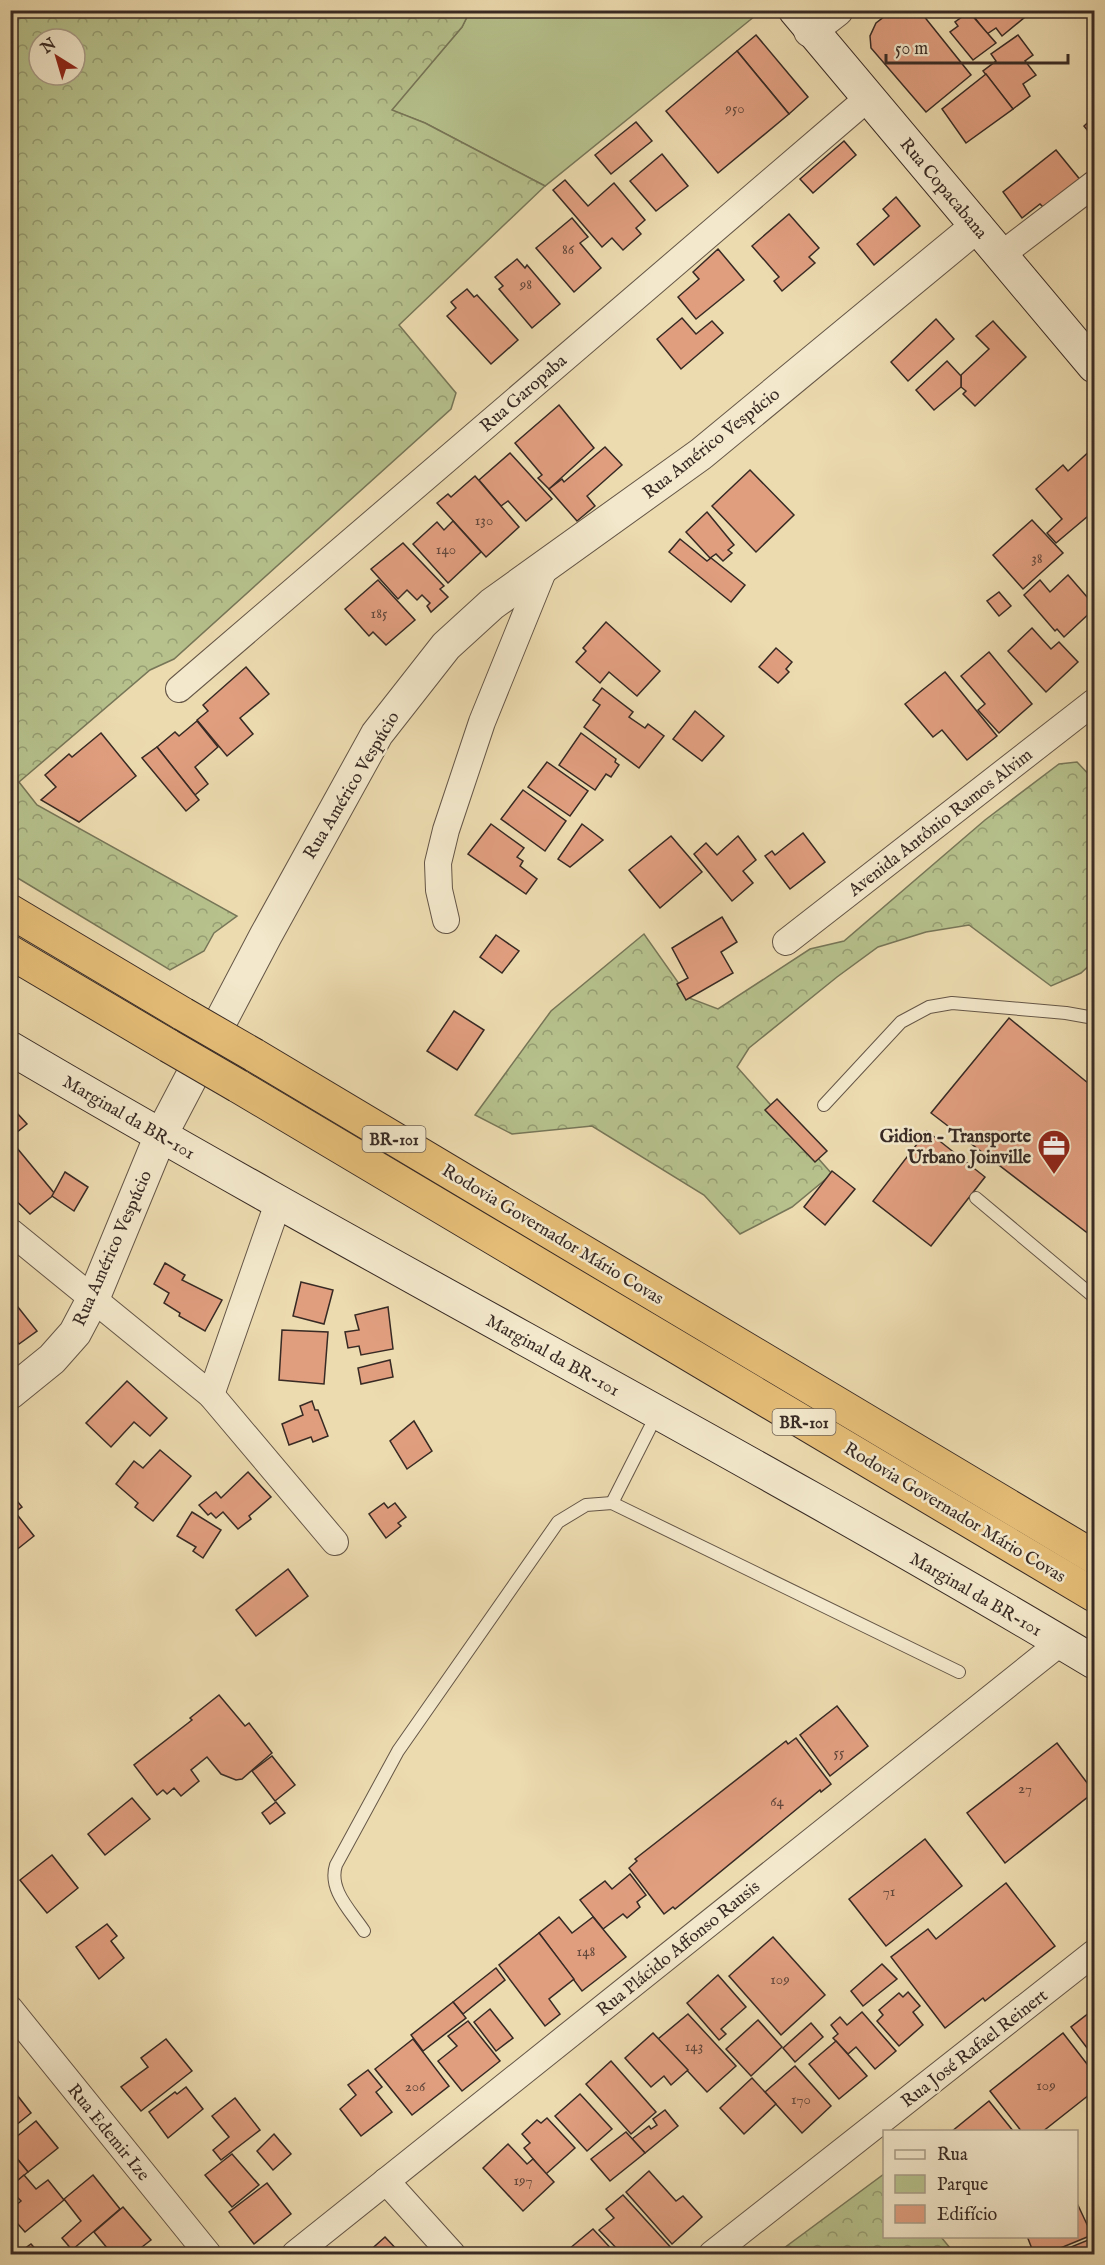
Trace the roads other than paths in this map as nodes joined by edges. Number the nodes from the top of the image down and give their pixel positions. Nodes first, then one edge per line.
1 (837, 10) edge
2 (803, 21) edge
3 (868, 98) junction
4 (1095, 184) edge
5 (977, 226) junction
6 (1001, 255) junction
7 (1095, 366) edge
8 (544, 569) junction
9 (179, 689) dead end
10 (1095, 702) edge
11 (10, 911) edge
12 (446, 920) dead end
13 (786, 942) dead end
14 (10, 952) edge
15 (1095, 1018) edge
16 (10, 1048) edge
17 (824, 1105) dead end
18 (160, 1137) junction
19 (976, 1198) dead end
20 (278, 1203) junction
21 (11, 1232) edge
22 (94, 1297) junction
23 (1095, 1297) edge
24 (10, 1393) edge
25 (210, 1395) junction
26 (657, 1412) junction
27 (612, 1503) junction
28 (335, 1542) dead end
29 (1095, 1557) edge
30 (1095, 1595) edge
31 (1062, 1642) junction
32 (1095, 1662) edge
33 (959, 1672) dead end
34 (364, 1931) dead end
35 (1095, 1953) edge
36 (10, 2009) edge
37 (386, 2181) junction
38 (208, 2254) edge
39 (295, 2254) edge
40 (452, 2254) edge
41 (712, 2254) edge

1 - 2 street
2 - 3 main road, Rua Copacabana
3 - 5 main road, Rua Copacabana
3 - 9 street, Rua Garopaba
4 - 6 street
5 - 6 main road, Rua Copacabana
5 - 8 street, Rua Américo Vespúcio
6 - 7 main road, Rua Copacabana
8 - 12 street
8 - 18 street, Rua Américo Vespúcio
10 - 13 street, Avenida Antônio Ramos Alvim
11 - 29 highway, Rodovia Governador Mário Covas / BR-101, bridge
14 - 30 highway, Rodovia Governador Mário Covas / BR-101, bridge
15 - 17 lane
16 - 18 main road, Marginal da BR-101
18 - 20 main road, Marginal da BR-101
18 - 22 street, Rua Américo Vespúcio
19 - 23 lane
20 - 25 street
20 - 26 main road, Marginal da BR-101
21 - 22 street
22 - 24 street, Rua Américo Vespúcio
22 - 25 street
25 - 28 street
26 - 27 lane
26 - 31 main road, Marginal da BR-101
27 - 33 lane
27 - 34 lane
31 - 32 main road, Marginal da BR-101
31 - 37 street, Rua Plácido Affonso Rausis
35 - 41 street, Rua José Rafael Reinert
36 - 38 street, Rua Edemir Ize
37 - 39 street, Rua Plácido Affonso Rausis
37 - 40 street

